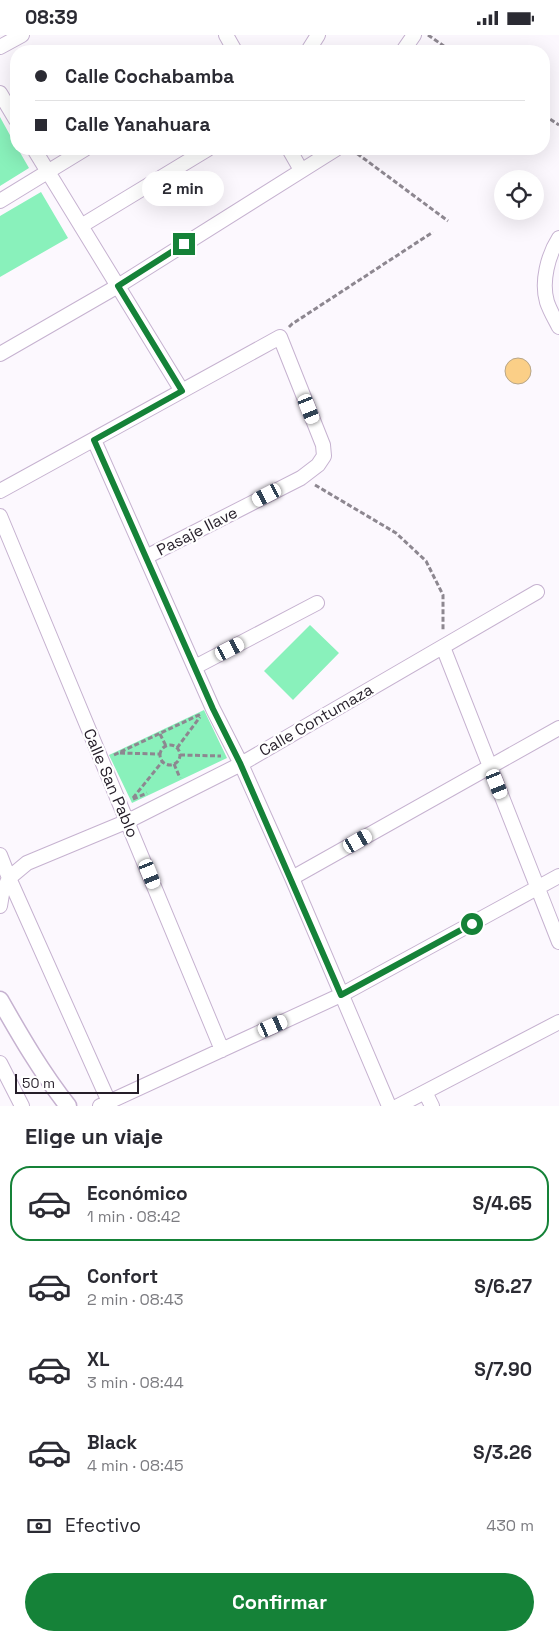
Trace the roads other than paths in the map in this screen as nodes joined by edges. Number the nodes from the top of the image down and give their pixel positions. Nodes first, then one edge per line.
1 (22, 35) edge
2 (0, 47) edge
3 (0, 93) edge
4 (10, 110) edge
5 (38, 155) edge
6 (75, 155) edge
7 (198, 155) edge
8 (292, 155) edge
9 (326, 155) edge
10 (301, 170) junction
11 (48, 172) junction
12 (0, 201) edge
13 (81, 227) junction
14 (559, 238) edge
15 (118, 286) junction
16 (553, 300) edge
17 (559, 327) edge
18 (0, 354) edge
19 (182, 391) junction
20 (94, 440) junction
21 (2, 486) edge
22 (0, 516) edge
23 (146, 557) junction
24 (537, 592) dead end
25 (317, 603) dead end
26 (443, 647) junction
27 (195, 667) junction
28 (559, 728) edge
29 (240, 763) junction
30 (490, 766) junction
31 (128, 821) junction
32 (0, 855) edge
33 (559, 876) edge
34 (9, 878) junction
35 (292, 878) junction
36 (538, 888) junction
37 (0, 906) edge
38 (559, 942) edge
39 (341, 995) junction
40 (0, 1000) edge
41 (559, 1022) edge
42 (222, 1050) junction
43 (0, 1063) edge
44 (425, 1092) junction
45 (104, 1104) edge
46 (18, 1105) edge
47 (68, 1106) edge
48 (390, 1106) edge
49 (398, 1106) edge
50 (432, 1106) edge

1 - 2 street
3 - 4 street
5 - 11 street
6 - 11 street
7 - 13 street
8 - 10 street
9 - 10 street
10 - 15 street
11 - 12 street
11 - 13 street
13 - 15 street
14 - 16 street
15 - 18 street
15 - 19 street
16 - 17 street
19 - 20 street
19 - 23 street, Pasaje Ilave
20 - 21 street
20 - 23 street
22 - 31 street, Calle San Pablo
23 - 27 street
24 - 26 street, Calle Contumaza
25 - 27 street
26 - 29 street, Calle Contumaza
26 - 30 street
27 - 29 street
28 - 30 street
29 - 31 street, Calle Contumaza
29 - 35 street
30 - 35 street
30 - 36 street
31 - 34 street, Calle Contumaza
31 - 42 street, Calle San Pablo
32 - 34 street
33 - 36 street
34 - 37 street
34 - 45 street
35 - 39 street
36 - 38 street
36 - 39 street
39 - 42 street
39 - 48 street
40 - 47 street
41 - 44 street
42 - 45 street
43 - 46 street
44 - 49 street
44 - 50 street

